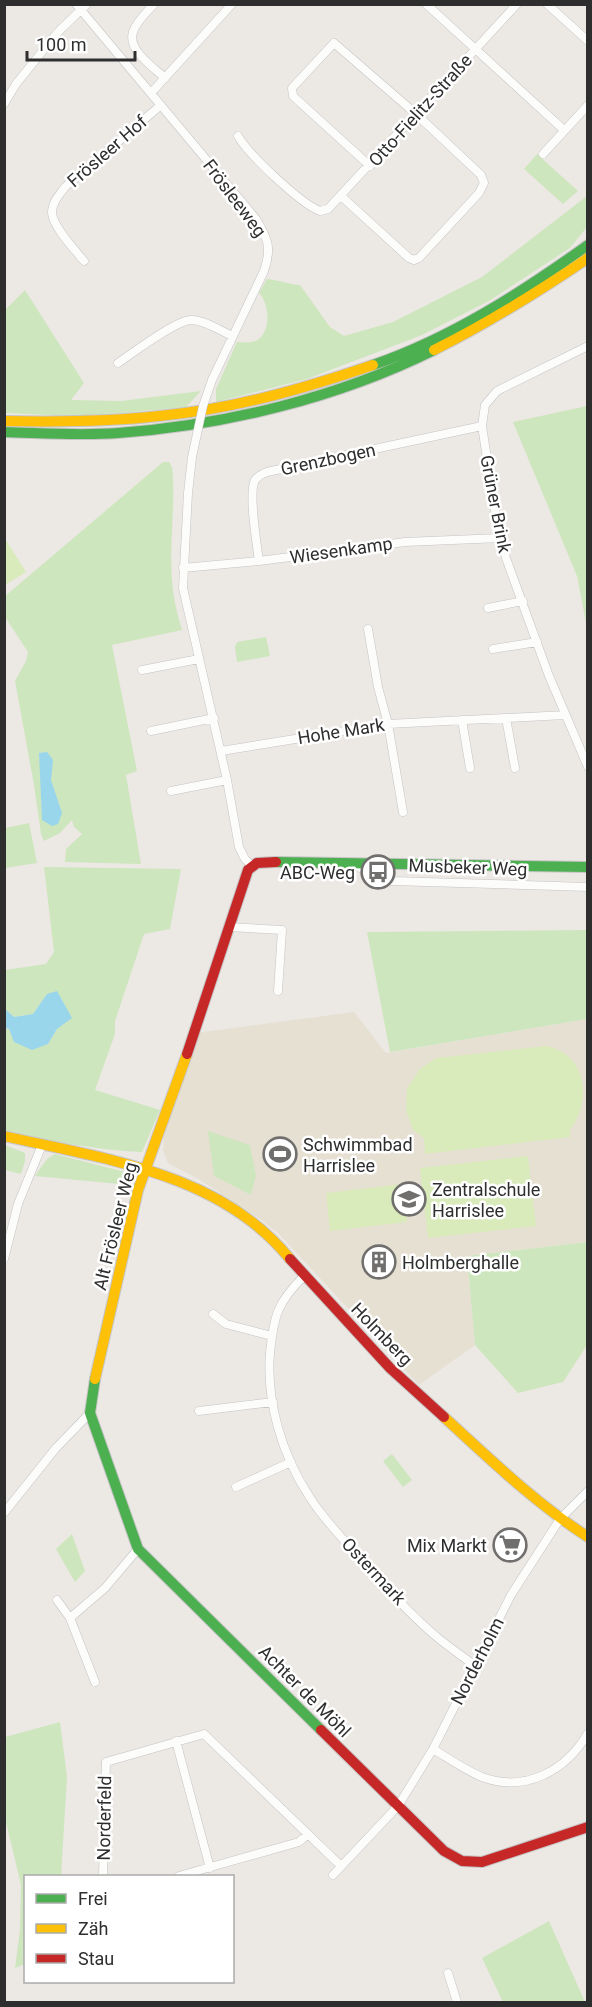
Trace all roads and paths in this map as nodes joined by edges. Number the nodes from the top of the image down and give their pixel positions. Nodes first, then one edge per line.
1 (154, 4) edge
2 (232, 4) edge
3 (426, 4) edge
4 (517, 4) edge
5 (547, 4) edge
6 (82, 6) edge
7 (588, 41) edge
8 (476, 48) junction
9 (165, 78) junction
10 (151, 93) junction
11 (4, 104) edge
12 (161, 105) junction
13 (588, 105) edge
14 (416, 114) junction
15 (564, 130) junction
16 (238, 136) dead end
17 (543, 154) dead end
18 (370, 166) junction
19 (341, 196) junction
20 (588, 245) edge
21 (588, 258) edge
22 (84, 261) dead end
23 (232, 336) junction
24 (588, 346) edge
25 (118, 363) dead end
26 (4, 422) edge
27 (482, 426) junction
28 (4, 432) edge
29 (500, 538) junction
30 (259, 561) junction
31 (183, 568) junction
32 (523, 601) junction
33 (488, 608) dead end
34 (368, 629) dead end
35 (537, 642) junction
36 (493, 649) dead end
37 (200, 659) junction
38 (142, 670) dead end
39 (565, 715) junction
40 (506, 717) junction
41 (214, 718) junction
42 (462, 720) junction
43 (388, 723) junction
44 (151, 731) dead end
45 (221, 751) junction
46 (588, 767) edge
47 (470, 768) dead end
48 (514, 768) dead end
49 (227, 780) junction
50 (171, 791) dead end
51 (403, 812) dead end
52 (353, 863) junction
53 (252, 866) junction
54 (588, 867) edge
55 (588, 887) edge
56 (229, 927) junction
57 (278, 991) dead end
58 (4, 1136) edge
59 (42, 1145) junction
60 (145, 1168) junction
61 (4, 1259) edge
62 (304, 1276) junction
63 (213, 1314) dead end
64 (272, 1336) junction
65 (273, 1402) junction
66 (199, 1410) dead end
67 (90, 1413) junction
68 (291, 1462) junction
69 (236, 1487) dead end
70 (588, 1491) edge
71 (4, 1513) edge
72 (560, 1519) junction
73 (588, 1537) edge
74 (138, 1550) junction
75 (57, 1600) dead end
76 (70, 1618) junction
77 (474, 1665) junction
78 (95, 1682) dead end
79 (588, 1733) edge
80 (176, 1741) junction
81 (433, 1749) junction
82 (398, 1806) junction
83 (588, 1827) edge
84 (308, 1834) junction
85 (341, 1866) junction
86 (210, 1868) junction
87 (103, 1875) edge
88 (182, 1875) edge
89 (333, 1875) dead end
90 (448, 1973) dead end
91 (457, 2002) edge

1 - 9 street
2 - 9 street
3 - 8 street
4 - 8 street, Otto-Fielitz-Straße
5 - 7 street
6 - 10 street, Frösleeweg
6 - 11 street
8 - 14 street, Otto-Fielitz-Straße
8 - 15 street
9 - 10 street
10 - 12 street, Frösleeweg
12 - 22 street, Frösleer Hof
12 - 23 street, Frösleeweg
13 - 15 street
14 - 18 street, Otto-Fielitz-Straße
14 - 18 street
14 - 19 street
15 - 17 street
16 - 19 street, Otto-Fielitz-Straße
18 - 19 street, Otto-Fielitz-Straße
20 - 26 main road
21 - 28 main road
23 - 25 street
23 - 31 street, Frösleeweg, bridge
24 - 27 street, Grüner Brink
27 - 29 street, Grüner Brink
27 - 30 street, Grenzbogen
29 - 30 street, Wiesenkamp
29 - 32 street, Grüner Brink
30 - 31 street, Wiesenkamp
31 - 37 street
32 - 33 street
32 - 35 street, Grüner Brink
34 - 43 street
35 - 36 street
35 - 39 street, Grüner Brink
37 - 38 street
37 - 41 street
39 - 40 street, Hohe Mark
39 - 46 street, Grüner Brink
40 - 42 street, Hohe Mark
40 - 48 street
41 - 44 street
41 - 45 street
42 - 43 street, Hohe Mark
42 - 47 street
43 - 45 street, Hohe Mark
43 - 51 street
45 - 49 street
49 - 50 street
49 - 53 street
52 - 53 main road, Musbeker Weg
52 - 54 main road, Musbeker Weg
52 - 55 street, Musbeker Weg
53 - 56 main road, Alt Frösleer Weg
56 - 57 street
56 - 60 main road, Alt Frösleer Weg
58 - 59 main road, Holmberg
59 - 60 main road, Holmberg
59 - 61 street
60 - 62 main road, Holmberg
60 - 67 main road, Alt Frösleer Weg
62 - 64 street, Ostermark
62 - 72 main road, Holmberg
63 - 64 street
64 - 65 street, Ostermark
65 - 66 street
65 - 68 street, Ostermark
67 - 71 street
67 - 74 main road, Achter de Möhl
68 - 69 street
68 - 77 street, Ostermark
70 - 72 street, Norderholm
72 - 73 main road, Holmberg
72 - 77 street, Norderholm
74 - 76 street
74 - 82 main road, Achter de Möhl
75 - 76 street
76 - 78 street
77 - 81 street, Norderholm
79 - 81 street
80 - 84 street, Norderfeld
80 - 86 street
80 - 87 street, Norderfeld
81 - 82 street, Norderholm
82 - 83 main road, Achter de Möhl
82 - 85 street
84 - 85 street, Norderfeld
84 - 86 street
85 - 89 street
86 - 88 street
90 - 91 street

